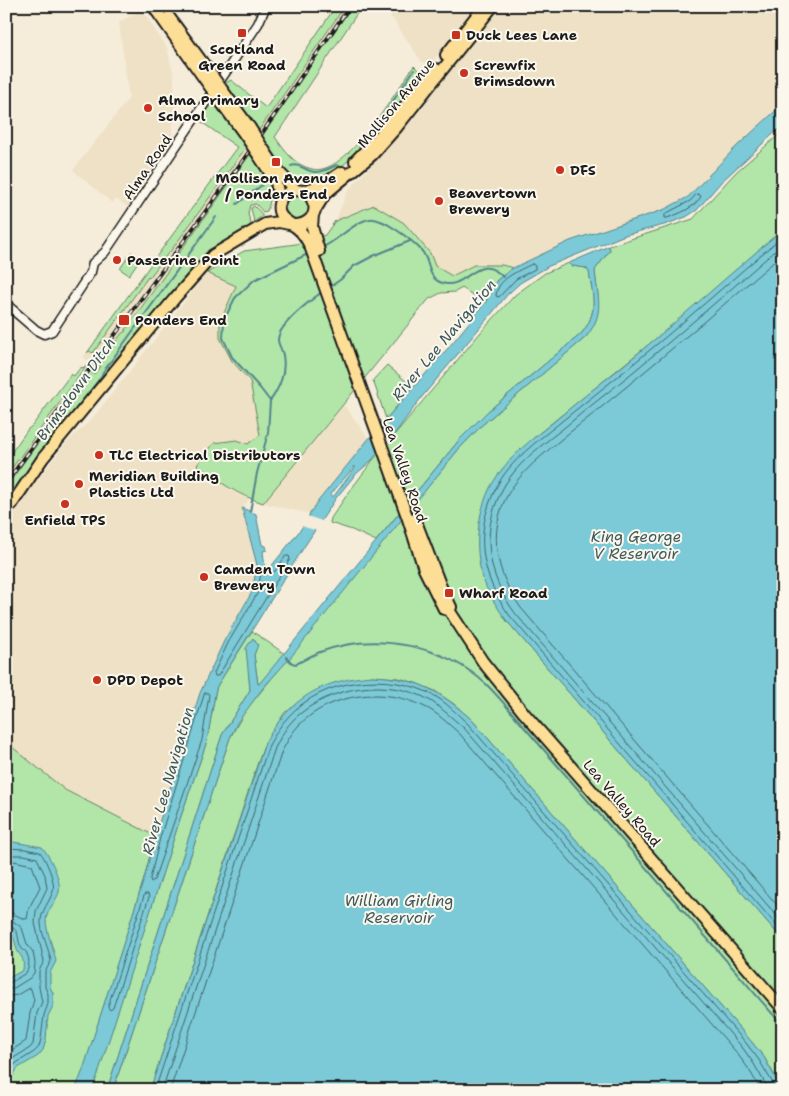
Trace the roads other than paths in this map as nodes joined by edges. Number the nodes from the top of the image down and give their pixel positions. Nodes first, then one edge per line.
1 (153, 6) edge
2 (161, 6) edge
3 (266, 6) edge
4 (484, 6) edge
5 (493, 6) edge
6 (210, 80) junction
7 (262, 153) junction
8 (299, 190) junction
9 (279, 204) junction
10 (314, 214) junction
11 (265, 224) junction
12 (291, 224) junction
13 (313, 245) junction
14 (6, 304) edge
15 (9, 508) edge
16 (783, 1009) edge

1 - 6 main road
2 - 6 main road
3 - 14 street, Alma Road
4 - 8 main road, Mollison Avenue
5 - 10 main road, Mollison Avenue
6 - 7 main road, bridge
7 - 8 main road
7 - 9 main road
8 - 9 main road
8 - 10 main road
9 - 11 main road
9 - 12 main road
10 - 12 main road
10 - 13 main road, Lea Valley Road
11 - 12 main road
11 - 15 main road
12 - 13 main road, Lea Valley Road
13 - 16 main road, Lea Valley Road

